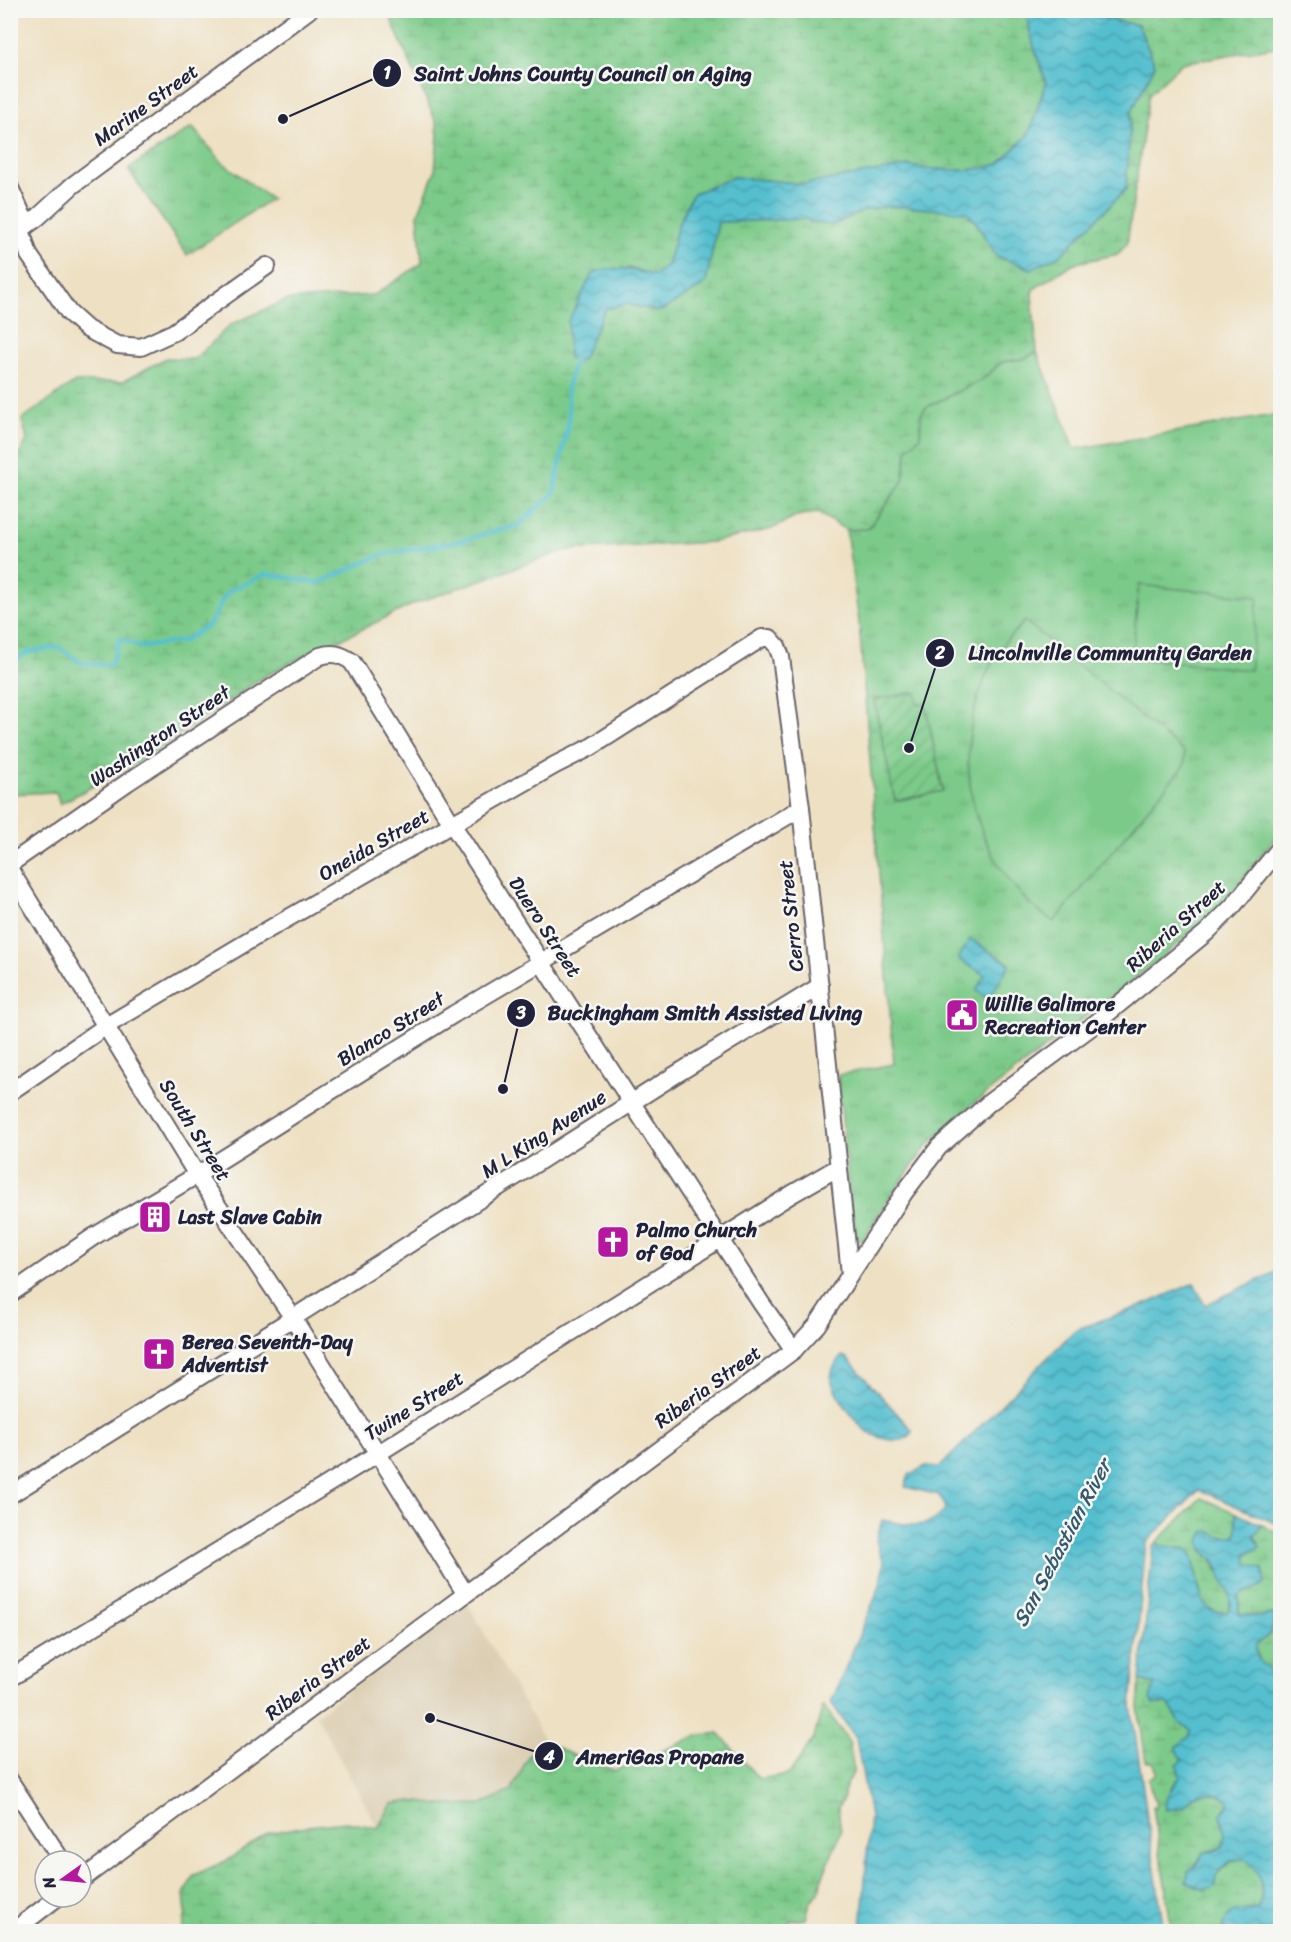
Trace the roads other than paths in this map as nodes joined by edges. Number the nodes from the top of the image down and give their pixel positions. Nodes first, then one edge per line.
1 (309, 10) edge
2 (10, 188) edge
3 (20, 230) edge
4 (267, 266) dead end
5 (762, 638) joint
6 (337, 654) joint
7 (801, 808) junction
8 (452, 824) junction
9 (1281, 848) edge
10 (10, 864) edge
11 (10, 870) edge
12 (542, 961) junction
13 (820, 986) junction
14 (106, 1026) junction
15 (10, 1092) edge
16 (632, 1103) junction
17 (837, 1168) junction
18 (197, 1175) junction
19 (720, 1239) junction
20 (850, 1274) junction
21 (10, 1294) edge
22 (293, 1318) junction
23 (794, 1350) junction
24 (377, 1454) junction
25 (10, 1495) edge
26 (465, 1593) junction
27 (10, 1678) edge
28 (10, 1781) edge
29 (54, 1849) edge
30 (93, 1871) edge
31 (42, 1909) edge
32 (12, 1932) edge

1 - 3 street, Marine Street
2 - 3 street
3 - 4 street
5 - 7 street, Cerro Street
5 - 8 street, Oneida Street
6 - 8 street, Duero Street
6 - 10 street, Washington Street
7 - 12 street, Blanco Street
7 - 13 street, Cerro Street
8 - 12 street, Duero Street
8 - 14 street, Oneida Street
9 - 20 street, Riberia Street
11 - 14 street, South Street
12 - 16 street, Duero Street
12 - 18 street, Blanco Street
13 - 16 street, M L King Avenue
13 - 17 street, Cerro Street
14 - 15 street, Oneida Street
14 - 18 street, South Street
16 - 19 street, Duero Street
16 - 22 street, M L King Avenue
17 - 19 street, Twine Street
17 - 20 street, Cerro Street
18 - 21 street, Blanco Street
18 - 22 street, South Street
19 - 23 street, Duero Street
19 - 24 street, Twine Street
20 - 23 street, Riberia Street
22 - 24 street, South Street
22 - 25 street, M L King Avenue
23 - 26 street, Riberia Street
24 - 26 street, South Street
24 - 27 street, Twine Street
26 - 30 street, Riberia Street
28 - 29 street
31 - 32 street

